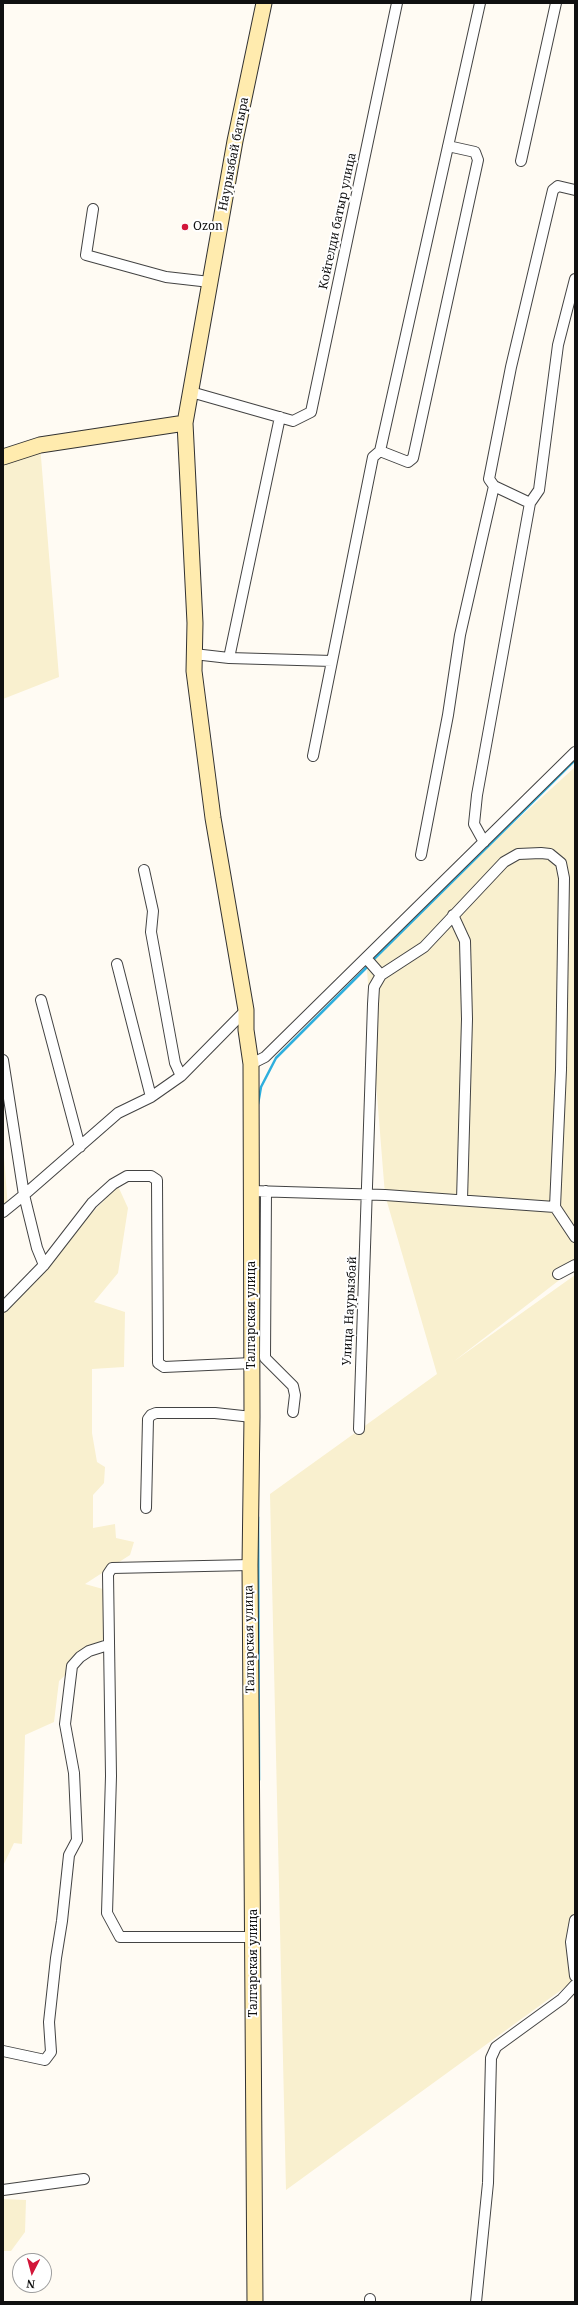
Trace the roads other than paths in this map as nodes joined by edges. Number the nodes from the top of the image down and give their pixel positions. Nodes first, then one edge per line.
1 (264, 3) edge
2 (397, 3) edge
3 (480, 3) edge
4 (556, 3) edge
5 (448, 146) junction
6 (521, 161) dead end
7 (575, 190) edge
8 (93, 209) dead end
9 (575, 278) edge
10 (210, 282) junction
11 (191, 392) junction
12 (280, 417) junction
13 (185, 423) junction
14 (380, 451) junction
15 (3, 457) edge
16 (494, 486) junction
17 (530, 502) junction
18 (194, 654) junction
19 (229, 658) junction
20 (332, 661) junction
21 (575, 752) edge
22 (313, 756) dead end
23 (484, 842) junction
24 (421, 855) dead end
25 (144, 870) dead end
26 (453, 915) junction
27 (369, 961) junction
28 (117, 964) dead end
29 (381, 975) junction
30 (41, 1000) dead end
31 (246, 1010) junction
32 (3, 1060) edge
33 (251, 1064) junction
34 (181, 1076) junction
35 (151, 1097) junction
36 (80, 1147) junction
37 (258, 1191) junction
38 (24, 1195) junction
39 (368, 1195) junction
40 (462, 1200) junction
41 (555, 1207) junction
42 (3, 1212) edge
43 (575, 1236) edge
44 (44, 1265) junction
45 (575, 1265) edge
46 (558, 1274) dead end
47 (3, 1307) edge
48 (252, 1363) junction
49 (293, 1412) dead end
50 (252, 1417) junction
51 (359, 1429) dead end
52 (146, 1508) dead end
53 (250, 1565) junction
54 (108, 1645) junction
55 (575, 1920) edge
56 (254, 1938) junction
57 (575, 1976) edge
58 (575, 1986) edge
59 (3, 2051) edge
60 (84, 2179) dead end
61 (3, 2190) edge
62 (255, 2302) edge
63 (476, 2302) edge

1 - 10 street, Наурызбай батыра
2 - 12 street, Койгелди батыр улица
3 - 5 street
4 - 6 street
5 - 14 street
5 - 14 street
7 - 16 street
8 - 10 street
9 - 17 street
10 - 11 street, Наурызбай батыра
11 - 12 street
11 - 13 street, Наурызбай батыра
12 - 19 street
13 - 15 street
13 - 18 street, Наурызбай батыра
14 - 20 street
16 - 17 street
16 - 24 street
17 - 23 street
18 - 19 street
18 - 31 street, Талгарская улица
19 - 20 street
20 - 22 street
21 - 23 street
23 - 27 street
25 - 34 street
26 - 29 street
26 - 40 street
26 - 41 street
27 - 29 street
27 - 33 street
28 - 35 street
29 - 39 street, Улица Наурызбай
30 - 36 street
31 - 33 street, Талгарская улица
31 - 34 street
32 - 38 street
33 - 37 street, Талгарская улица
34 - 35 street
35 - 36 street
36 - 38 street
37 - 39 street
37 - 48 street, Талгарская улица
37 - 49 street
38 - 42 street
38 - 44 street
39 - 40 street
39 - 51 street, Улица Наурызбай
40 - 41 street
41 - 43 street
44 - 47 street
44 - 48 street
45 - 46 street
48 - 50 street, Талгарская улица
50 - 52 street
50 - 53 street, Талгарская улица
53 - 54 street
53 - 56 street, Талгарская улица
54 - 56 street
54 - 59 street
55 - 57 street
56 - 62 street, Талгарская улица
58 - 63 street
60 - 61 street

